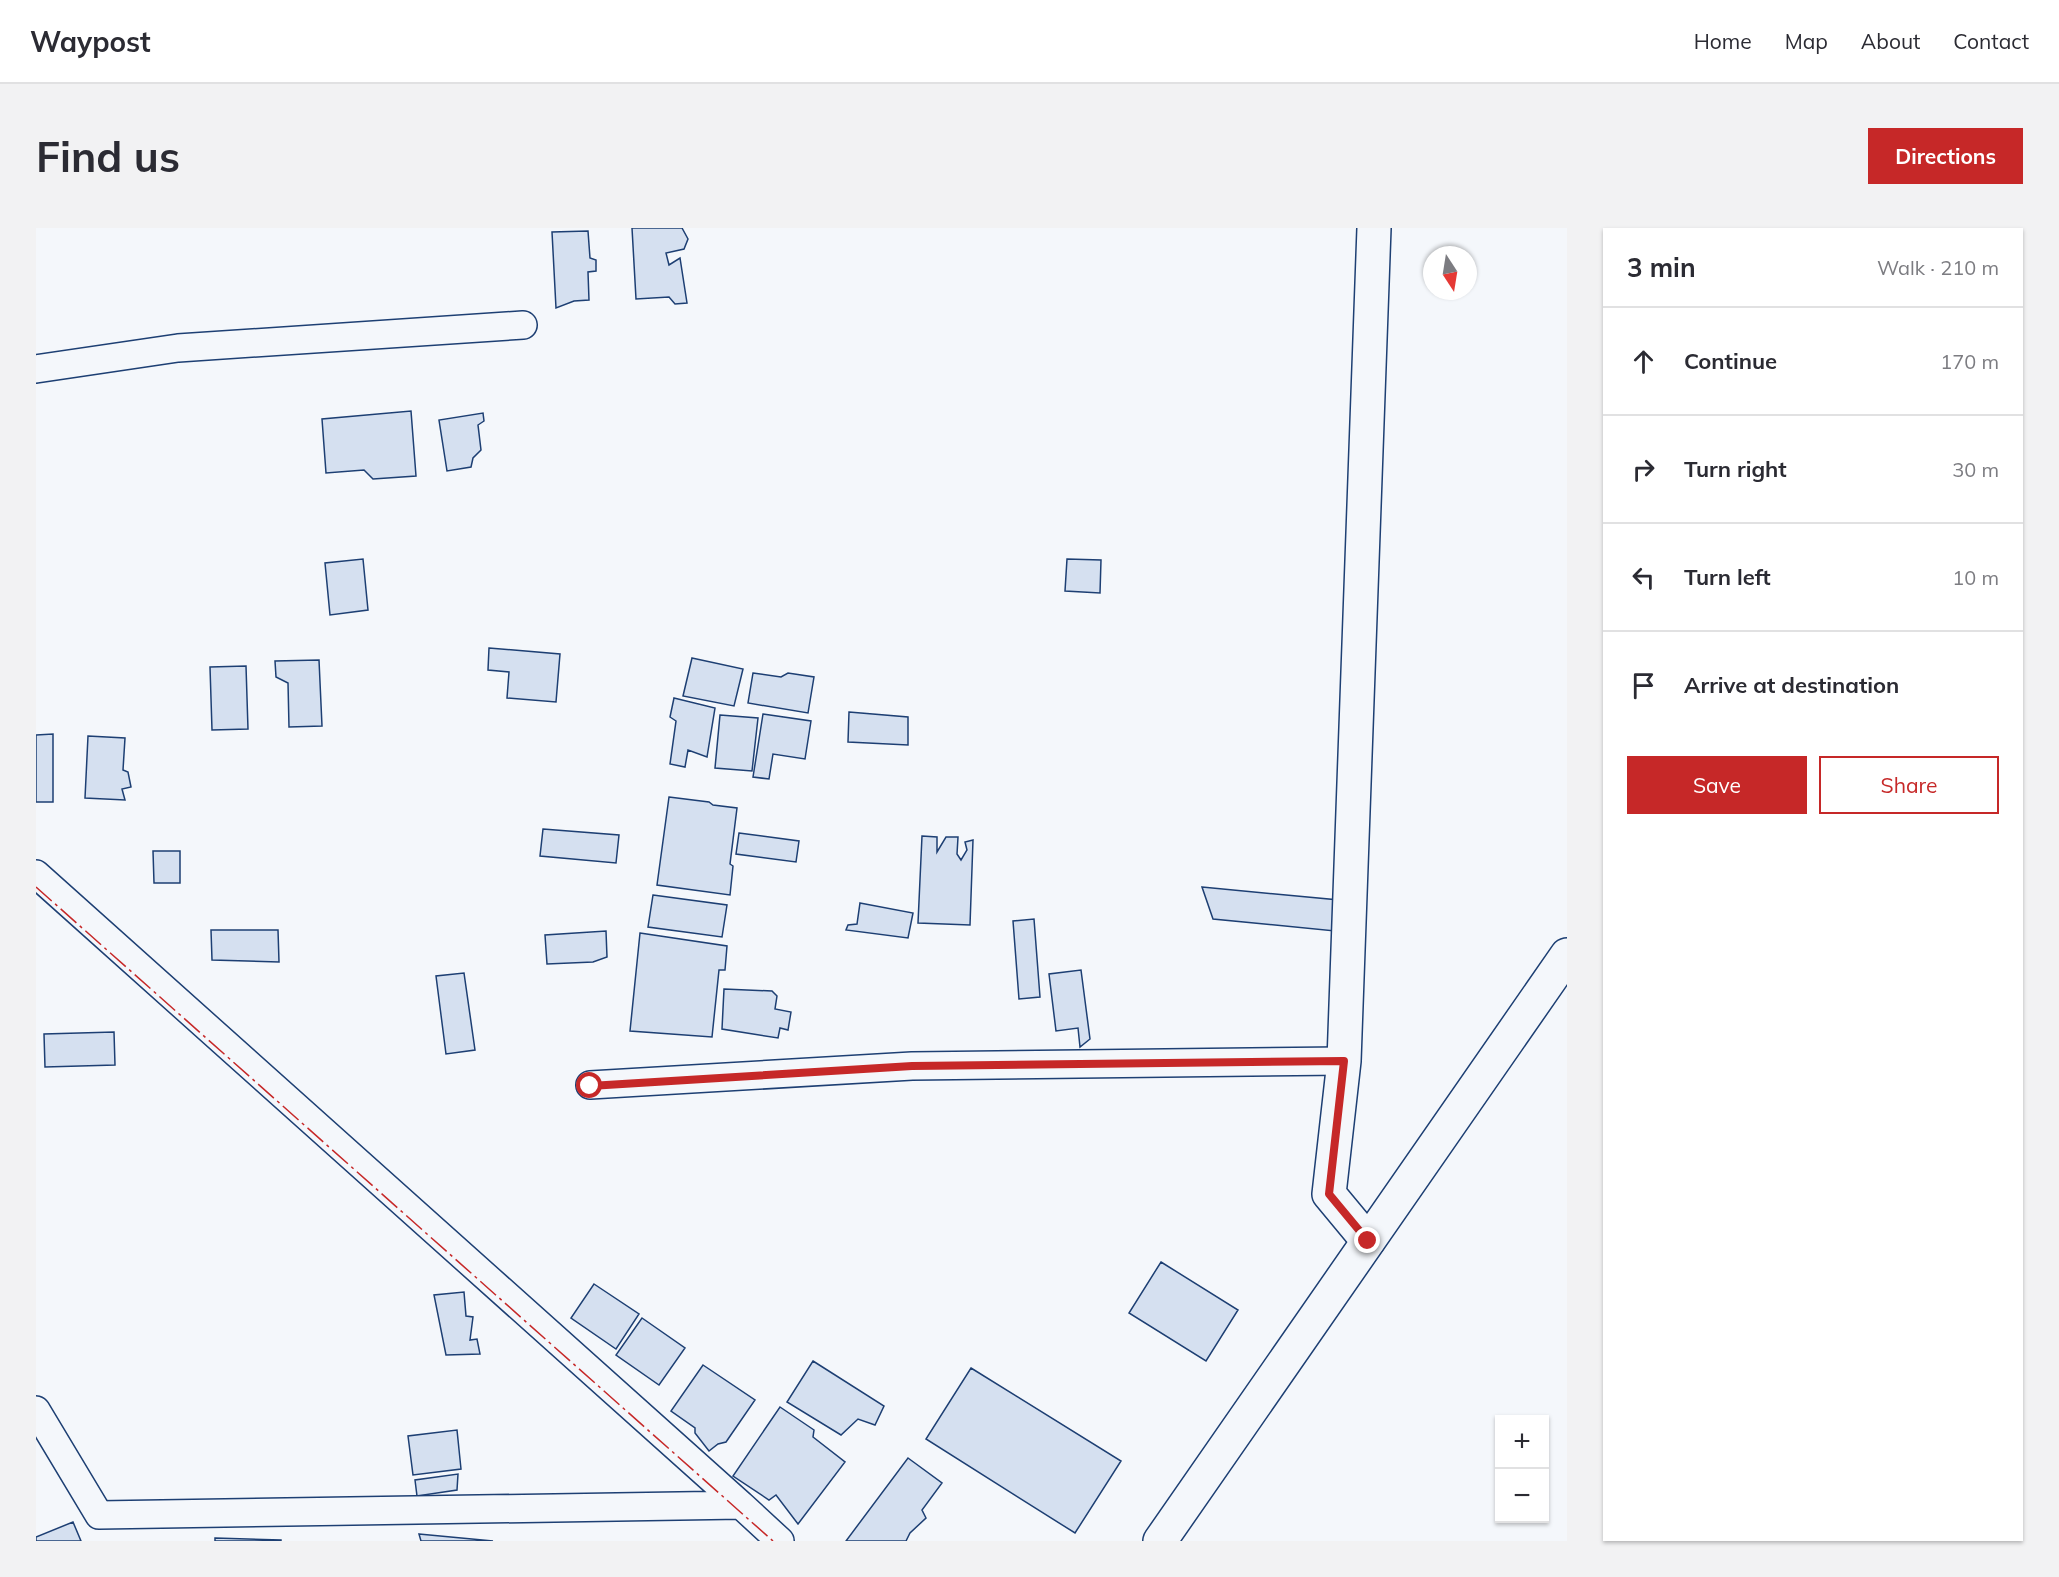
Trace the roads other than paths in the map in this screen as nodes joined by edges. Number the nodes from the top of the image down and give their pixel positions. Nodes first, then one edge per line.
1 (1374, 228) edge
2 (523, 325) dead end
3 (36, 369) edge
4 (36, 874) edge
5 (1567, 955) edge
6 (1344, 1061) junction
7 (590, 1086) dead end
8 (1368, 1241) junction
9 (36, 1410) edge
10 (741, 1505) junction
11 (780, 1541) edge
12 (1160, 1541) edge

1 - 6 main road
2 - 3 street
4 - 10 street
5 - 8 main road
6 - 7 street
6 - 8 main road
8 - 12 main road
9 - 10 street
10 - 11 street

